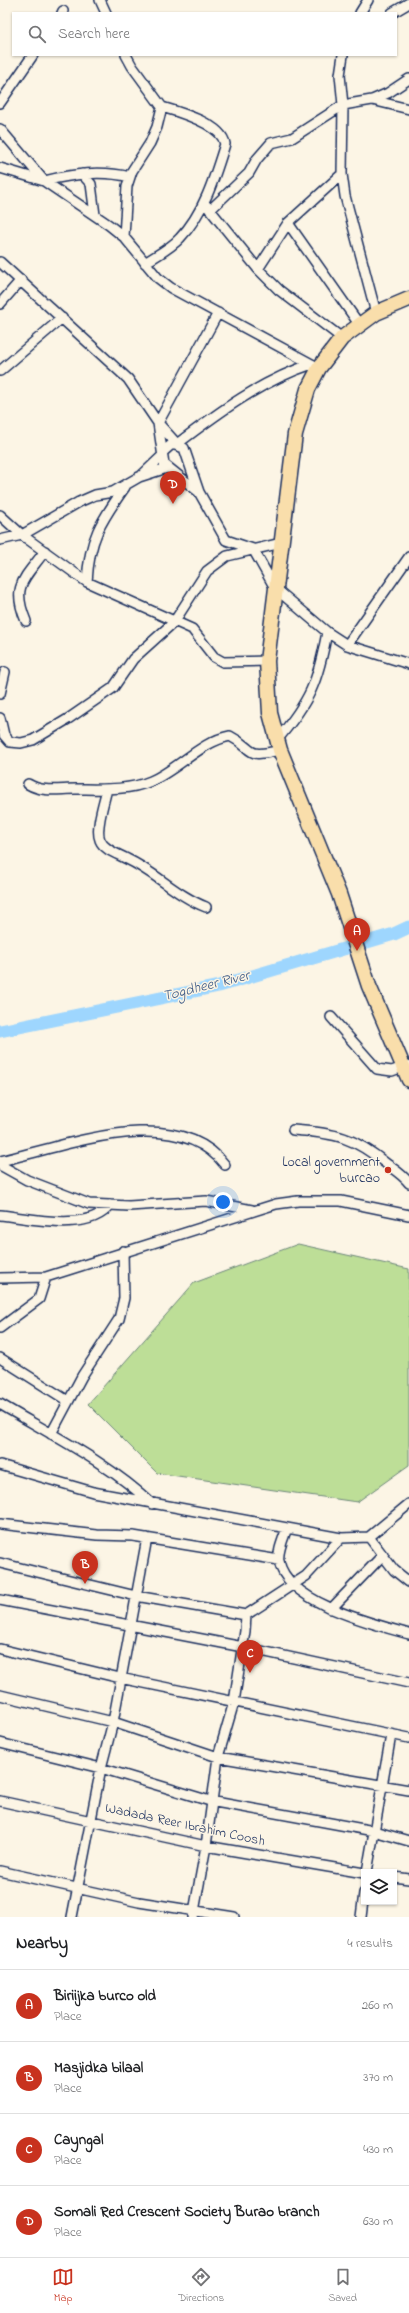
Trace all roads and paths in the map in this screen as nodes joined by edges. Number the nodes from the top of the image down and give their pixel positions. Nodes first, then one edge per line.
1 (100, 0) edge
2 (368, 0) edge
3 (409, 2) edge
4 (106, 12) edge
5 (363, 12) edge
6 (394, 12) edge
7 (32, 56) edge
8 (127, 56) edge
9 (343, 56) edge
10 (409, 79) edge
11 (372, 100) junction
12 (0, 103) edge
13 (343, 105) junction
14 (162, 107) junction
15 (409, 109) edge
16 (0, 129) edge
17 (0, 168) edge
18 (82, 174) junction
19 (342, 174) junction
20 (130, 177) junction
21 (44, 181) junction
22 (204, 202) junction
23 (210, 210) junction
24 (95, 216) junction
25 (288, 223) junction
26 (124, 237) junction
27 (0, 262) edge
28 (145, 263) junction
29 (258, 269) junction
30 (21, 280) junction
31 (409, 299) edge
32 (0, 304) edge
33 (218, 313) junction
34 (376, 313) junction
35 (62, 318) junction
36 (359, 324) junction
37 (342, 338) junction
38 (315, 366) junction
39 (0, 371) edge
40 (158, 423) junction
41 (177, 444) junction
42 (162, 454) junction
43 (188, 460) junction
44 (169, 469) junction
45 (139, 478) junction
46 (127, 484) junction
47 (199, 492) junction
48 (0, 515) edge
49 (22, 535) junction
50 (0, 540) edge
51 (281, 542) junction
52 (253, 549) junction
53 (45, 551) junction
54 (409, 557) edge
55 (88, 582) junction
56 (275, 588) junction
57 (26, 621) dead end
58 (174, 622) junction
59 (327, 632) junction
60 (347, 645) junction
61 (267, 661) junction
62 (409, 664) edge
63 (5, 672) dead end
64 (0, 694) edge
65 (0, 718) edge
66 (279, 745) junction
67 (28, 784) dead end
68 (107, 789) junction
69 (206, 907) dead end
70 (331, 1017) dead end
71 (406, 1065) edge
72 (409, 1080) edge
73 (293, 1130) dead end
74 (0, 1162) edge
75 (0, 1165) edge
76 (225, 1165) dead end
77 (409, 1183) edge
78 (110, 1205) junction
79 (254, 1210) junction
80 (0, 1215) edge
81 (409, 1215) edge
82 (123, 1252) junction
83 (46, 1276) junction
84 (0, 1278) edge
85 (0, 1328) edge
86 (0, 1358) edge
87 (68, 1401) junction
88 (0, 1404) edge
89 (51, 1434) junction
90 (0, 1465) edge
91 (152, 1504) junction
92 (409, 1504) edge
93 (0, 1524) edge
94 (287, 1528) junction
95 (369, 1537) junction
96 (147, 1538) junction
97 (341, 1538) junction
98 (383, 1555) junction
99 (279, 1560) junction
100 (0, 1563) edge
101 (409, 1582) edge
102 (295, 1584) junction
103 (136, 1596) junction
104 (0, 1600) edge
105 (331, 1609) junction
106 (246, 1615) junction
107 (131, 1627) junction
108 (409, 1634) edge
109 (243, 1647) junction
110 (0, 1649) edge
111 (120, 1678) junction
112 (409, 1683) edge
113 (0, 1695) edge
114 (234, 1702) junction
115 (113, 1722) junction
116 (390, 1735) junction
117 (409, 1738) edge
118 (0, 1743) edge
119 (218, 1757) junction
120 (101, 1768) junction
121 (382, 1785) junction
122 (409, 1790) edge
123 (0, 1801) edge
124 (210, 1801) junction
125 (92, 1820) junction
126 (374, 1831) junction
127 (409, 1841) edge
128 (206, 1846) junction
129 (368, 1869) edge
130 (0, 1871) edge
131 (361, 1872) edge
132 (397, 1877) edge
133 (409, 1879) edge
134 (78, 1888) junction
135 (362, 1905) edge
136 (194, 1914) edge
137 (72, 1917) edge
138 (234, 1917) edge
139 (361, 1917) edge

1 - 4 street
2 - 5 street
3 - 6 street
7 - 12 street
8 - 14 street
9 - 13 street
10 - 11 street
11 - 13 street
11 - 15 street
13 - 19 street
13 - 23 street
14 - 20 street
14 - 22 street
16 - 21 street
17 - 21 street
18 - 20 street
18 - 21 street
18 - 24 street
19 - 25 street
19 - 34 street
20 - 26 street
21 - 24 street
22 - 23 street
22 - 28 street
23 - 29 street
24 - 26 street
25 - 29 street
25 - 36 street
26 - 28 street
27 - 30 street
28 - 33 street
29 - 37 street
30 - 32 street
30 - 35 street
31 - 34 highway
33 - 38 street
33 - 40 street
34 - 36 highway
35 - 39 street
35 - 40 street
36 - 37 highway
37 - 38 highway
38 - 41 street
38 - 51 highway
40 - 41 street
40 - 42 street
41 - 42 street
41 - 43 street
42 - 44 street
42 - 45 street
43 - 44 street
43 - 47 street
44 - 45 street
44 - 47 street
45 - 46 street
46 - 49 street
46 - 55 street
47 - 52 street
48 - 49 street
49 - 50 street
49 - 53 street
51 - 52 street
51 - 56 highway
52 - 56 street
52 - 58 street
53 - 55 street
53 - 57 street
54 - 60 street
55 - 58 street
56 - 59 street
56 - 61 highway
58 - 61 street
58 - 65 street
59 - 60 street
59 - 66 street
60 - 62 street
61 - 66 highway
63 - 64 street
66 - 68 street
66 - 71 highway
67 - 68 street
68 - 69 street
70 - 71 street
71 - 72 highway
73 - 77 street
74 - 76 street
75 - 78 street
78 - 79 street
78 - 80 street
79 - 81 street
79 - 82 street
82 - 83 street
82 - 87 street
83 - 84 street
83 - 85 street
86 - 87 street
87 - 89 street
88 - 89 street
89 - 91 street
90 - 91 street
91 - 94 street
92 - 95 street
93 - 96 street
94 - 97 street
94 - 99 street
95 - 97 street
95 - 98 street
96 - 99 street
96 - 103 street
97 - 102 street
98 - 101 street
98 - 105 street
99 - 102 street
100 - 103 street
102 - 105 street
102 - 106 street
103 - 106 street
103 - 107 street
104 - 107 street
105 - 108 street
106 - 109 street
107 - 109 street
107 - 111 street
109 - 112 street
109 - 114 street
110 - 111 street
111 - 114 street
111 - 115 street
113 - 115 street
114 - 116 street
114 - 119 street
115 - 119 street
115 - 120 street
116 - 117 street
116 - 121 street
118 - 120 street
119 - 121 street
119 - 124 street
120 - 124 street
120 - 125 street
121 - 122 street
121 - 126 street
123 - 125 street, Wadada Reer Ibrahim Coosh
124 - 126 street
124 - 128 street
125 - 128 street, Wadada Reer Ibrahim Coosh
125 - 134 street
126 - 127 street
126 - 129 street
128 - 131 street, Wadada Reer Ibrahim Coosh
128 - 136 street
130 - 134 street
132 - 133 street
134 - 136 street
134 - 137 street
135 - 139 street
136 - 138 street

